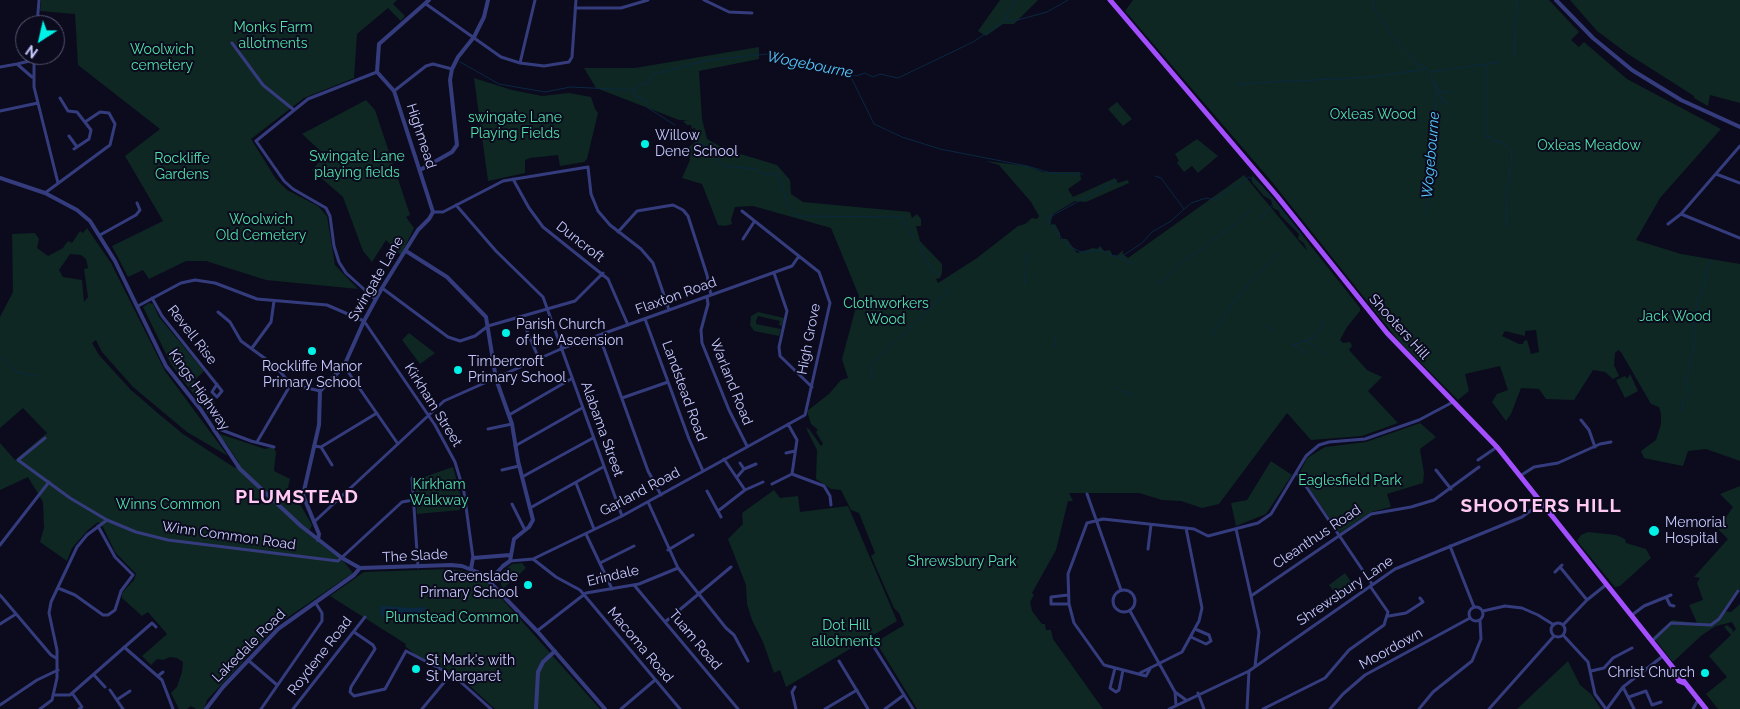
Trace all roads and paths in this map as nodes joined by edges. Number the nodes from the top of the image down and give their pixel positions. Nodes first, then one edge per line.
1 (39, 0) edge
2 (429, 0) edge
3 (488, 0) edge
4 (535, 0) edge
5 (576, 0) edge
6 (648, 0) edge
7 (704, 0) edge
8 (1110, 0) edge
9 (1556, 0) edge
10 (713, 2) edge
11 (426, 4) junction
12 (575, 8) junction
13 (752, 13) dead end
14 (38, 15) edge
15 (474, 37) junction
16 (232, 43) dead end
17 (520, 63) junction
18 (15, 64) edge
19 (18, 65) edge
20 (34, 65) edge
21 (0, 67) edge
22 (452, 69) junction
23 (377, 72) junction
24 (33, 78) junction
25 (394, 91) junction
26 (60, 98) dead end
27 (38, 103) junction
28 (0, 110) edge
29 (294, 110) junction
30 (85, 122) junction
31 (1740, 127) edge
32 (69, 136) dead end
33 (1740, 146) edge
34 (420, 170) junction
35 (1716, 174) junction
36 (0, 178) edge
37 (513, 179) junction
38 (58, 183) junction
39 (1740, 183) edge
40 (46, 193) junction
41 (137, 203) dead end
42 (456, 205) junction
43 (742, 211) dead end
44 (434, 212) junction
45 (1681, 214) junction
46 (754, 222) junction
47 (1668, 224) dead end
48 (618, 232) junction
49 (100, 235) junction
50 (1740, 238) edge
51 (743, 239) dead end
52 (406, 251) junction
53 (799, 256) junction
54 (774, 273) junction
55 (603, 274) junction
56 (382, 288) junction
57 (711, 295) junction
58 (706, 296) junction
59 (152, 298) junction
60 (375, 299) junction
61 (274, 301) junction
62 (138, 306) junction
63 (547, 309) junction
64 (670, 310) junction
65 (218, 312) dead end
66 (521, 317) junction
67 (645, 319) junction
68 (364, 321) junction
69 (628, 325) junction
70 (488, 326) junction
71 (599, 335) junction
72 (252, 348) junction
73 (561, 349) junction
74 (539, 359) junction
75 (344, 366) junction
76 (571, 378) junction
77 (496, 379) junction
78 (668, 382) junction
79 (217, 384) dead end
80 (291, 384) junction
81 (812, 387) junction
82 (320, 391) junction
83 (622, 398) junction
84 (1453, 401) junction
85 (582, 408) junction
86 (377, 414) junction
87 (509, 415) junction
88 (428, 416) junction
89 (800, 417) joint
90 (1581, 420) dead end
91 (512, 424) junction
92 (788, 424) junction
93 (488, 429) dead end
94 (214, 431) junction
95 (45, 438) dead end
96 (593, 438) junction
97 (257, 442) junction
98 (1611, 442) dead end
99 (398, 444) junction
100 (314, 446) junction
101 (515, 446) junction
102 (747, 446) junction
103 (274, 447) dead end
104 (321, 447) junction
105 (1497, 447) junction
106 (1595, 447) junction
107 (794, 451) junction
108 (786, 453) dead end
109 (724, 459) junction
110 (1478, 460) dead end
111 (740, 463) dead end
112 (756, 464) dead end
113 (332, 465) dead end
114 (519, 466) junction
115 (604, 467) junction
116 (1479, 467) dead end
117 (502, 470) dead end
118 (744, 470) junction
119 (1436, 470) dead end
120 (703, 471) junction
121 (1297, 473) junction
122 (792, 474) junction
123 (1520, 476) junction
124 (736, 477) junction
125 (412, 478) dead end
126 (522, 478) junction
127 (49, 482) junction
128 (576, 482) junction
129 (763, 482) dead end
130 (772, 484) dead end
131 (1451, 489) junction
132 (745, 490) junction
133 (707, 491) dead end
134 (1087, 494) dead end
135 (661, 495) junction
136 (413, 500) junction
137 (648, 502) junction
138 (1541, 503) junction
139 (512, 504) dead end
140 (831, 504) dead end
141 (530, 508) junction
142 (718, 511) junction
143 (622, 516) junction
144 (722, 517) dead end
145 (1097, 519) junction
146 (106, 520) junction
147 (314, 522) junction
148 (1151, 524) junction
149 (98, 526) junction
150 (1186, 528) junction
151 (594, 529) junction
152 (1236, 529) junction
153 (525, 530) junction
154 (586, 534) junction
155 (694, 535) dead end
156 (1339, 535) junction
157 (318, 540) junction
158 (0, 545) edge
159 (634, 546) dead end
160 (1450, 546) junction
161 (1148, 549) dead end
162 (668, 550) junction
163 (510, 555) junction
164 (342, 558) junction
165 (473, 558) junction
166 (533, 559) junction
167 (510, 561) junction
168 (600, 563) junction
169 (418, 567) junction
170 (731, 567) dead end
171 (360, 568) junction
172 (471, 568) junction
173 (678, 568) junction
174 (1555, 572) dead end
175 (490, 580) junction
176 (1607, 584) junction
177 (634, 585) junction
178 (1371, 585) junction
179 (58, 588) junction
180 (612, 589) junction
181 (1121, 590) junction
182 (1738, 591) dead end
183 (698, 594) junction
184 (0, 595) edge
185 (584, 595) junction
186 (1068, 595) junction
187 (1671, 595) dead end
188 (1251, 596) junction
189 (1666, 597) junction
190 (1420, 598) dead end
191 (1587, 600) junction
192 (315, 602) junction
193 (1069, 604) junction
194 (1674, 606) dead end
195 (1474, 607) junction
196 (1130, 611) junction
197 (1483, 611) junction
198 (16, 614) junction
199 (1632, 614) junction
200 (1389, 616) junction
201 (365, 617) dead end
202 (1470, 618) junction
203 (1480, 621) junction
204 (666, 622) junction
205 (0, 624) edge
206 (1554, 625) junction
207 (1563, 625) junction
208 (156, 628) dead end
209 (1195, 629) junction
210 (537, 631) junction
211 (354, 632) junction
212 (1563, 635) junction
213 (1554, 636) junction
214 (1191, 637) junction
215 (1651, 641) junction
216 (124, 647) junction
217 (874, 647) dead end
218 (1632, 648) dead end
219 (555, 651) junction
220 (1256, 651) junction
221 (1663, 656) junction
222 (56, 658) junction
223 (248, 660) junction
224 (748, 661) dead end
225 (839, 661) dead end
226 (1262, 662) junction
227 (1161, 664) junction
228 (1255, 666) junction
229 (1115, 668) junction
230 (58, 670) junction
231 (1123, 670) junction
232 (1249, 671) junction
233 (1591, 671) junction
234 (163, 672) dead end
235 (451, 674) junction
236 (94, 675) junction
237 (158, 676) junction
238 (655, 680) junction
239 (277, 685) junction
240 (105, 687) dead end
241 (1623, 687) junction
242 (793, 688) dead end
243 (110, 690) dead end
244 (857, 690) junction
245 (130, 691) dead end
246 (1175, 692) junction
247 (72, 693) junction
248 (1198, 693) junction
249 (54, 695) junction
250 (904, 695) junction
251 (1629, 697) junction
252 (118, 699) junction
253 (1186, 700) junction
254 (1698, 700) junction
255 (1661, 702) dead end
256 (0, 705) edge
257 (1176, 705) junction
258 (40, 709) edge
259 (79, 709) edge
260 (123, 709) edge
261 (173, 709) edge
262 (206, 709) edge
263 (261, 709) edge
264 (293, 709) edge
265 (422, 709) edge
266 (491, 709) edge
267 (536, 709) edge
268 (605, 709) edge
269 (621, 709) edge
270 (680, 709) edge
271 (738, 709) edge
272 (796, 709) edge
273 (825, 709) edge
274 (868, 709) edge
275 (885, 709) edge
276 (913, 709) edge
277 (1169, 709) edge
278 (1204, 709) edge
279 (1247, 709) edge
280 (1263, 709) edge
281 (1330, 709) edge
282 (1418, 709) edge
283 (1489, 709) edge
284 (1607, 709) edge
285 (1634, 709) edge
286 (1693, 709) edge
287 (1705, 709) edge

1 - 14 street
2 - 11 street
3 - 15 street
4 - 17 street
5 - 12 street
6 - 12 street
7 - 10 street
8 - 84 main road, Shooters Hill
9 - 31 street
10 - 13 street
11 - 15 street
11 - 23 street
12 - 17 street
15 - 17 street
15 - 22 street
16 - 29 street
18 - 21 street
19 - 24 street
20 - 24 street
22 - 25 street
22 - 34 street
23 - 25 street, Highmead
23 - 29 street
24 - 27 street
25 - 34 street, Highmead
26 - 30 street
27 - 28 street
27 - 38 street
29 - 60 street
30 - 32 street
30 - 38 street
33 - 35 street
34 - 44 street, Highmead
35 - 39 street
35 - 45 street
36 - 40 street, Kings Highway
37 - 42 street
37 - 48 street
37 - 55 street, Duncroft
38 - 40 street
40 - 49 street, Kings Highway
41 - 49 street
42 - 44 street
42 - 63 street, Alabama Street
43 - 46 street, High Grove
44 - 52 street, Swingate Lane
45 - 47 street
45 - 50 street
46 - 51 street
46 - 53 street, High Grove
48 - 57 street
48 - 64 street
49 - 62 street, Kings Highway
52 - 56 street, Swingate Lane
52 - 70 street
53 - 54 street, Flaxton Road
53 - 81 street, High Grove
54 - 57 street, Flaxton Road
54 - 81 street
55 - 63 street
55 - 69 street, Duncroft
56 - 60 street, Swingate Lane
56 - 70 street
57 - 58 street, Flaxton Road
58 - 64 street, Flaxton Road
58 - 102 street, Warland Road
59 - 61 street
59 - 62 street
59 - 79 street, Revell Rise
60 - 68 street, Swingate Lane
61 - 68 street
61 - 72 street
62 - 94 street, Kings Highway
63 - 66 street
63 - 73 street, Alabama Street
64 - 67 street, Flaxton Road
65 - 72 street
66 - 70 street
66 - 74 street
67 - 69 street, Flaxton Road
67 - 78 street, Landstead Road
68 - 75 street, Swingate Lane
68 - 88 street, Kirkham Street
69 - 71 street, Flaxton Road
70 - 77 street
71 - 73 street, Flaxton Road
71 - 83 street
72 - 80 street
73 - 74 street, Flaxton Road
73 - 76 street, Alabama Street
74 - 77 street, Flaxton Road
75 - 82 street, Swingate Lane
75 - 86 street
76 - 85 street, Alabama Street
76 - 87 street
77 - 87 street
77 - 88 street, Flaxton Road
78 - 83 street
78 - 120 street, Landstead Road
80 - 82 street
80 - 97 street
81 - 89 street, High Grove
82 - 100 street
83 - 135 street
84 - 105 main road, Shooters Hill
84 - 121 street
85 - 96 street, Alabama Street
85 - 101 street
86 - 99 street
86 - 104 street
87 - 91 street
88 - 99 street, Flaxton Road
88 - 165 street, Kirkham Street
89 - 92 street, Garland Road
90 - 106 street
91 - 93 street
91 - 101 street
92 - 102 street, Garland Road
92 - 107 street
94 - 97 street
94 - 157 street, Kings Highway
95 - 127 street, Winn Common Road
96 - 115 street, Alabama Street
96 - 126 street
97 - 103 street
98 - 106 street
99 - 147 street, Flaxton Road
100 - 104 street
100 - 147 street
101 - 114 street
102 - 109 street, Garland Road
104 - 113 street
105 - 110 street
105 - 123 main road, Shooters Hill
106 - 123 street
107 - 108 street
107 - 122 street
109 - 120 street, Garland Road
109 - 124 street
111 - 118 street
112 - 118 street
114 - 117 street
114 - 126 street
115 - 128 street
115 - 143 street, Alabama Street
116 - 131 street, Cleanthus Road
118 - 124 street
119 - 131 street
120 - 135 street, Garland Road
121 - 152 street
121 - 156 street
122 - 130 street
122 - 140 street
123 - 138 main road, Shooters Hill
124 - 132 street
125 - 136 street
126 - 141 street
127 - 146 street, Winn Common Road
127 - 158 street
128 - 141 street
128 - 151 street
129 - 132 street
131 - 156 street, Cleanthus Road
132 - 142 street
133 - 142 street
134 - 145 street
135 - 137 street, Garland Road
136 - 164 street
136 - 169 street
137 - 143 street, Garland Road
137 - 162 street
138 - 160 street, Shrewsbury Lane
138 - 176 main road, Shooters Hill
139 - 153 street
141 - 153 street
142 - 144 street
143 - 151 street, Garland Road
145 - 148 street
145 - 181 street
145 - 186 street
146 - 149 street
146 - 164 street, Winn Common Road
147 - 157 street
148 - 150 street
148 - 161 street
149 - 179 street
149 - 179 street
150 - 152 street
150 - 209 street
151 - 154 street, Garland Road
152 - 188 street
153 - 163 street
154 - 166 street, Garland Road
154 - 168 street
155 - 162 street
156 - 178 street
156 - 188 street, Cleanthus Road
157 - 164 street, Kings Highway
159 - 168 street
160 - 178 street, Shrewsbury Lane
160 - 195 street
162 - 173 street
163 - 165 street
163 - 167 street
164 - 171 street, Kings Highway
165 - 172 street, Kirkham Street
166 - 167 street, Garland Road
166 - 185 street, Erindale
167 - 175 street
168 - 180 street
169 - 171 street, The Slade
169 - 172 street, The Slade
170 - 183 street
171 - 192 street, Lakedale Road
172 - 175 street
173 - 177 street, Erindale
173 - 183 street
174 - 191 street
175 - 210 street
176 - 191 street
176 - 199 main road, Shooters Hill
177 - 180 street, Erindale
177 - 204 street, Tuam Road
178 - 200 street
178 - 226 street, Shrewsbury Lane
179 - 222 street
180 - 185 street, Erindale
181 - 196 street
181 - 196 street
182 - 215 street
183 - 204 street
183 - 224 street
184 - 198 street
185 - 210 street
185 - 238 street, Macoma Road
186 - 193 street
186 - 193 street
187 - 189 street
188 - 220 street
189 - 194 street
189 - 199 street
190 - 200 street
191 - 207 street
192 - 223 street, Lakedale Road
192 - 239 street
193 - 229 street
195 - 197 street
195 - 202 street
196 - 227 street
197 - 203 street
197 - 206 street
198 - 205 street
198 - 222 street
199 - 215 main road, Shooters Hill
200 - 280 street
201 - 211 street, Roydene Road
202 - 203 street
202 - 281 street, Moordown
203 - 282 street
204 - 271 street, Tuam Road
206 - 207 street
206 - 213 street
207 - 212 street
208 - 216 street
209 - 214 street
209 - 214 street
210 - 219 street
211 - 235 street
211 - 264 street, Roydene Road
212 - 213 street
212 - 233 street
213 - 283 street
214 - 227 street
215 - 221 main road, Shooters Hill
216 - 236 street
216 - 237 street
217 - 250 street
218 - 233 street
219 - 267 street
219 - 268 street
220 - 226 street
220 - 228 street
221 - 241 street
221 - 254 main road, Shooters Hill
222 - 230 street
223 - 239 street
223 - 262 street, Lakedale Road
225 - 244 street
226 - 228 street, Shrewsbury Lane
227 - 231 street
227 - 246 street
228 - 232 street, Shrewsbury Lane
229 - 231 street
229 - 231 street
230 - 249 street
230 - 256 street
232 - 248 street, Shrewsbury Lane
232 - 279 street
233 - 284 street
234 - 237 street
235 - 265 street
235 - 266 street
236 - 240 street
236 - 247 street
237 - 261 street
238 - 269 street
238 - 270 street, Macoma Road
239 - 263 street
241 - 251 street
241 - 284 street
242 - 272 street
243 - 252 street
244 - 273 street
244 - 274 street
245 - 252 street
246 - 253 street
246 - 257 street
247 - 249 street
247 - 259 street
248 - 253 street, Shrewsbury Lane
248 - 278 street
249 - 258 street
250 - 275 street
250 - 276 street
251 - 255 street
251 - 285 street
252 - 260 street
253 - 257 street, Shrewsbury Lane
254 - 286 street
254 - 287 main road, Shooters Hill
257 - 277 street, Shrewsbury Lane

